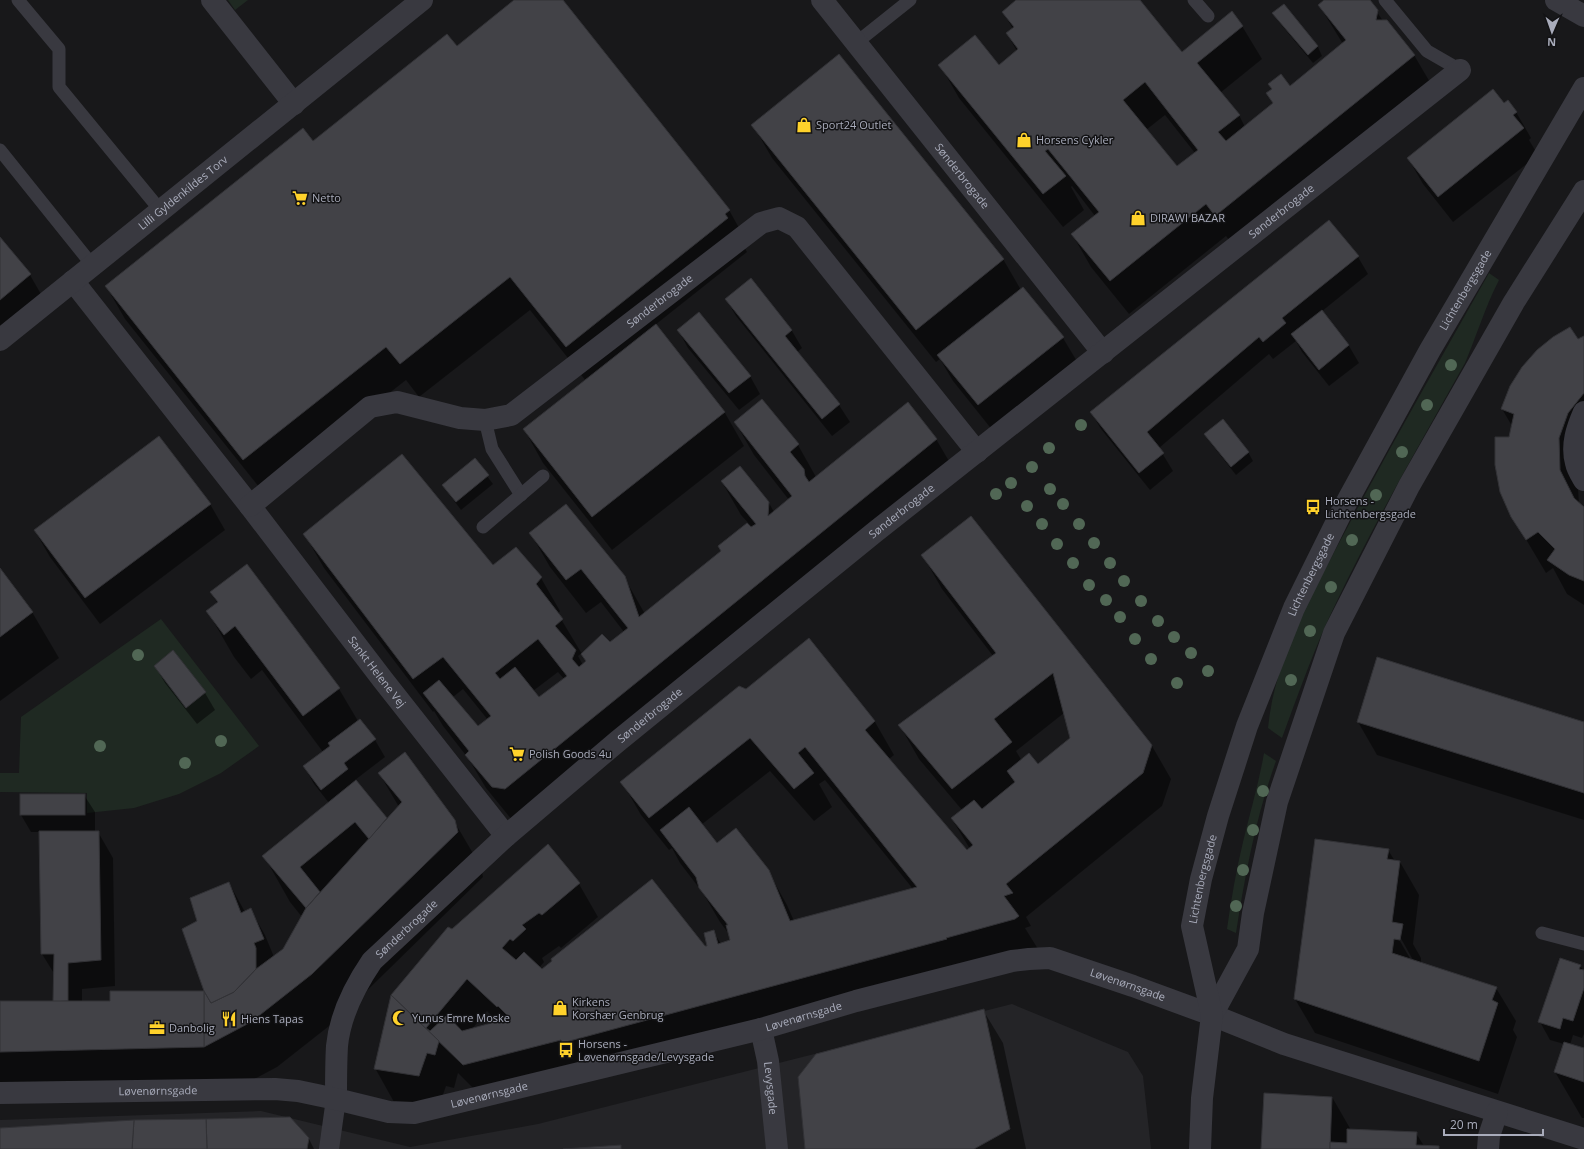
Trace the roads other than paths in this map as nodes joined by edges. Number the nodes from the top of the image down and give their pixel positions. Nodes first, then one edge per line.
1 (18, 0) edge
2 (212, 0) edge
3 (422, 0) edge
4 (822, 0) edge
5 (910, 0) edge
6 (1194, 0) edge
7 (1385, 0) edge
8 (1556, 0) edge
9 (1208, 16) dead end
10 (1584, 16) edge
11 (856, 44) junction
12 (1460, 70) joint
13 (1584, 88) edge
14 (294, 104) junction
15 (0, 150) edge
16 (1584, 191) edge
17 (161, 211) junction
18 (93, 266) junction
19 (73, 281) junction
20 (0, 340) edge
21 (1103, 353) junction
22 (1584, 412) edge
23 (485, 420) junction
24 (977, 452) junction
25 (543, 476) dead end
26 (1584, 480) edge
27 (521, 495) junction
28 (250, 506) junction
29 (483, 528) dead end
30 (506, 836) junction
31 (1542, 933) dead end
32 (1584, 944) edge
33 (1212, 1015) junction
34 (761, 1029) junction
35 (0, 1093) edge
36 (336, 1099) junction
37 (1497, 1112) junction
38 (1584, 1139) edge
39 (329, 1149) edge
40 (777, 1149) edge
41 (1200, 1149) edge
42 (1488, 1149) edge

1 - 17 lane
2 - 14 street
3 - 14 street, Lilli Gyldenkildes Torv
4 - 11 street, Sønderbrogade
5 - 11 lane
6 - 9 lane
7 - 12 lane
8 - 10 street
11 - 21 street, Sønderbrogade
12 - 21 street, Sønderbrogade
13 - 33 street, Lichtenbergsgade
14 - 17 street, Lilli Gyldenkildes Torv
15 - 18 lane
16 - 33 street, Lichtenbergsgade
17 - 18 street, Lilli Gyldenkildes Torv
18 - 19 street, Lilli Gyldenkildes Torv
19 - 20 street, Lilli Gyldenkildes Torv
19 - 28 street, Sankt Helene Vej
21 - 24 street, Sønderbrogade
22 - 26 street
23 - 24 street, Sønderbrogade
23 - 27 lane
23 - 28 street, Sønderbrogade
24 - 30 street, Sønderbrogade
25 - 27 lane
27 - 29 lane
28 - 30 street, Sankt Helene Vej
30 - 36 street, Sønderbrogade
31 - 32 lane
33 - 34 street, Løvenørnsgade
33 - 37 street, Løvenørnsgade
33 - 41 street, Lichtenbergsgade
34 - 36 street, Løvenørnsgade
34 - 40 street, Levysgade
35 - 36 street, Løvenørnsgade
36 - 39 street
37 - 38 street, Løvenørnsgade
37 - 42 street

